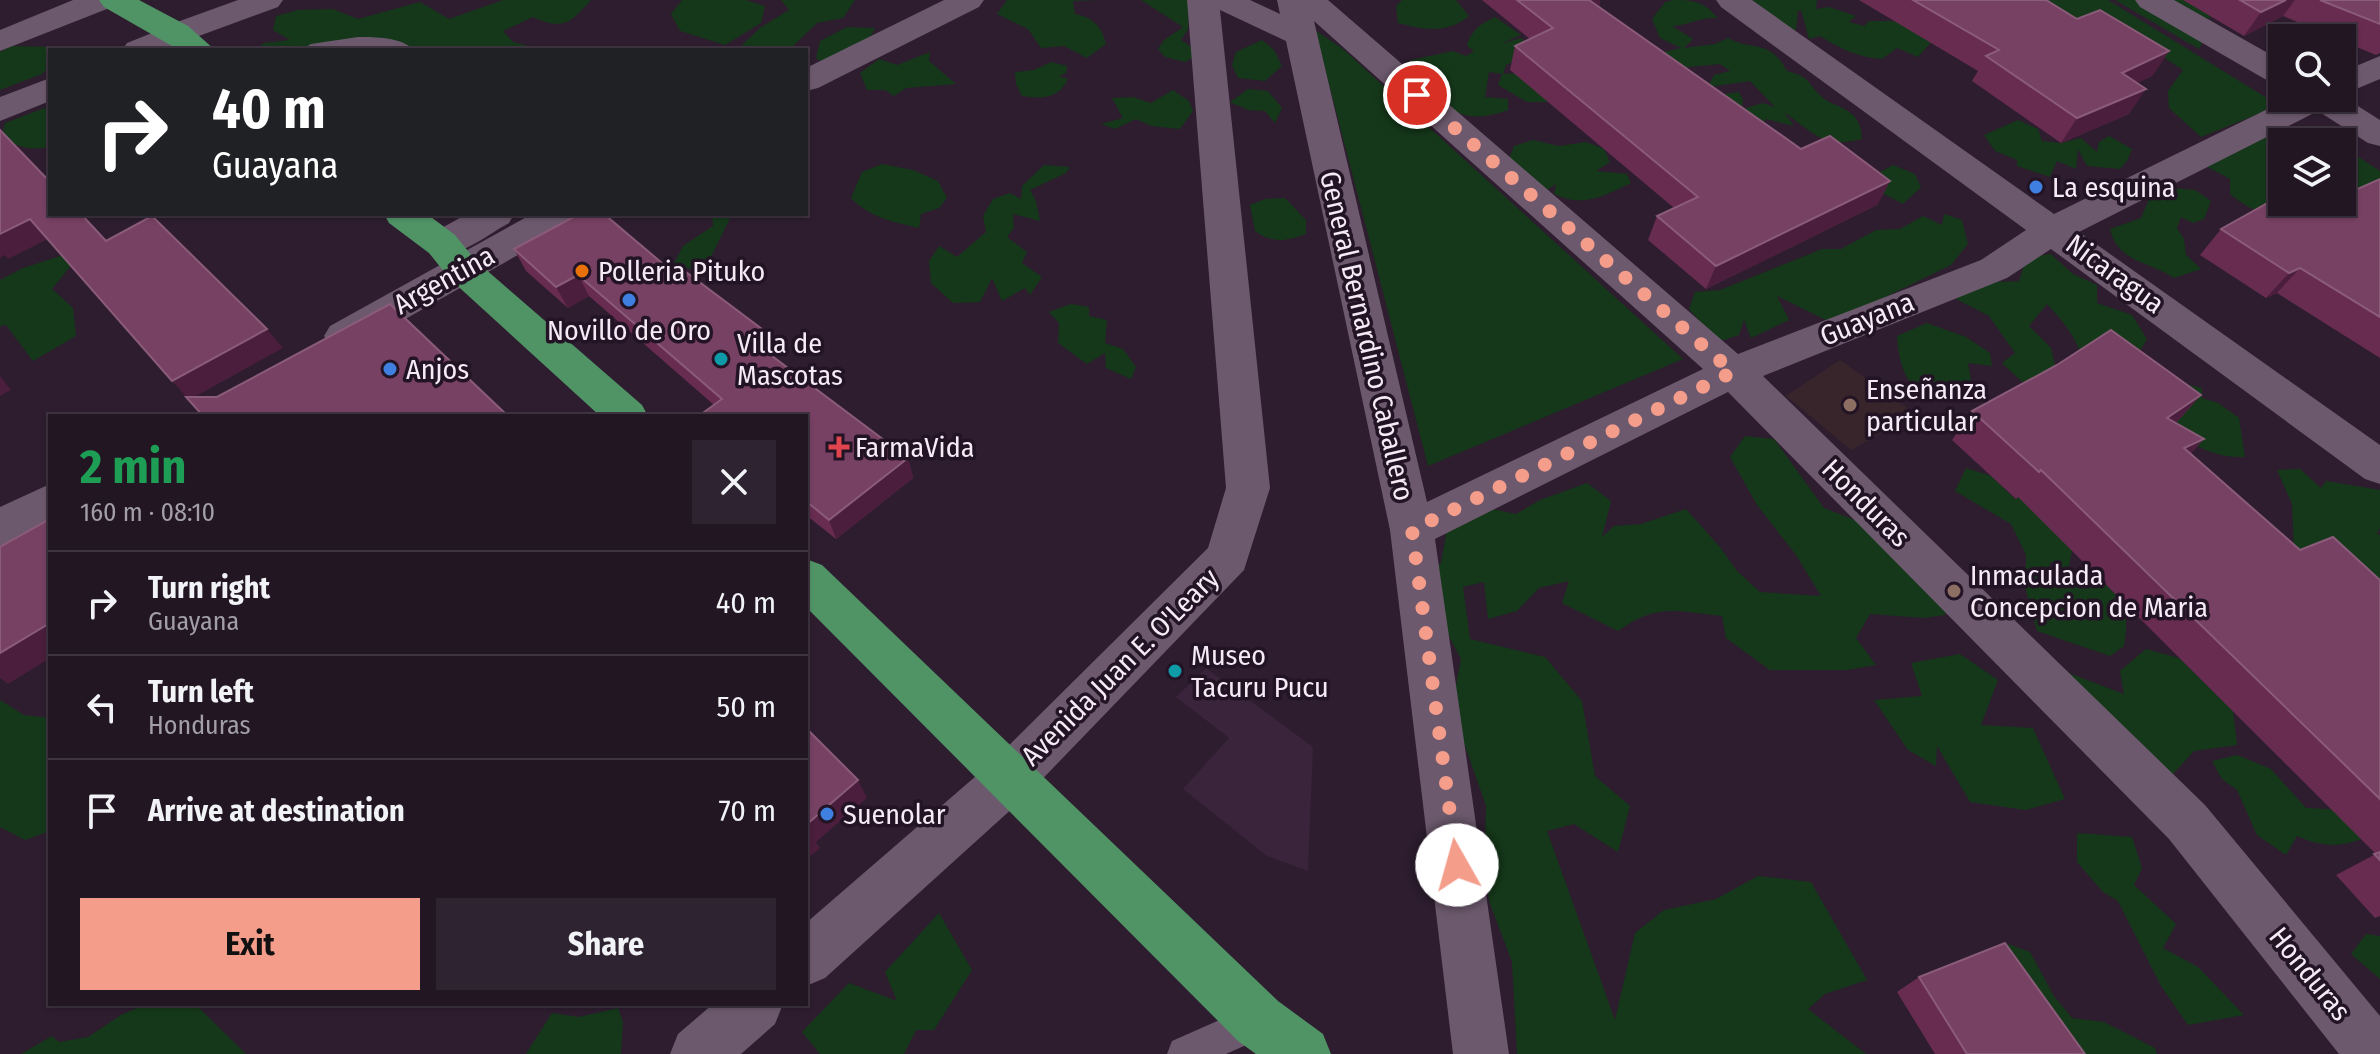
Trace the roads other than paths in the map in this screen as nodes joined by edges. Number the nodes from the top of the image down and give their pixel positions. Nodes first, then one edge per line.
1 (101, 0) edge
2 (115, 0) edge
3 (267, 0) edge
4 (968, 0) edge
5 (1203, 0) edge
6 (1224, 0) edge
7 (1732, 0) edge
8 (2151, 0) edge
9 (1300, 12) edge
10 (833, 34) dead end
11 (0, 41) edge
12 (188, 42) edge
13 (150, 48) edge
14 (322, 48) edge
15 (399, 48) edge
16 (806, 48) edge
17 (2380, 66) edge
18 (2268, 67) edge
19 (2356, 78) edge
20 (808, 80) edge
21 (48, 89) edge
22 (0, 110) edge
23 (2292, 112) edge
24 (2343, 112) edge
25 (2380, 135) edge
26 (489, 216) edge
27 (547, 216) edge
28 (2054, 229) junction
29 (432, 233) edge
30 (312, 355) edge
31 (1733, 372) junction
32 (625, 414) edge
33 (2380, 467) edge
34 (48, 502) edge
35 (0, 528) edge
36 (1412, 530) junction
37 (808, 580) edge
38 (1009, 779) junction
39 (808, 957) edge
40 (753, 1006) edge
41 (1258, 1021) junction
42 (1301, 1053) edge
43 (698, 1054) edge
44 (1185, 1054) edge
45 (1481, 1054) edge
46 (2375, 1054) edge

1 - 11 street
2 - 12 highway
3 - 12 street
4 - 20 street
5 - 38 street, Avenida Juan E. O'Leary
6 - 9 street, Honduras
7 - 28 street, Nicaragua
8 - 18 street
9 - 31 street, Honduras
9 - 36 street, General Bernardino Caballero
10 - 16 street
12 - 13 street
14 - 15 lane
17 - 19 street
21 - 22 street
23 - 28 street, Guayana
24 - 25 street
26 - 29 street, Argentina
27 - 29 street, Argentina
28 - 31 street, Guayana
28 - 33 street, Nicaragua
29 - 30 street, Argentina
29 - 32 highway
31 - 36 street, Guayana
31 - 46 street, Honduras
34 - 35 street
36 - 45 street, General Bernardino Caballero
37 - 38 highway
38 - 39 street, Avenida Juan E. O'Leary
38 - 41 highway
40 - 43 street
41 - 42 highway
41 - 44 lane

